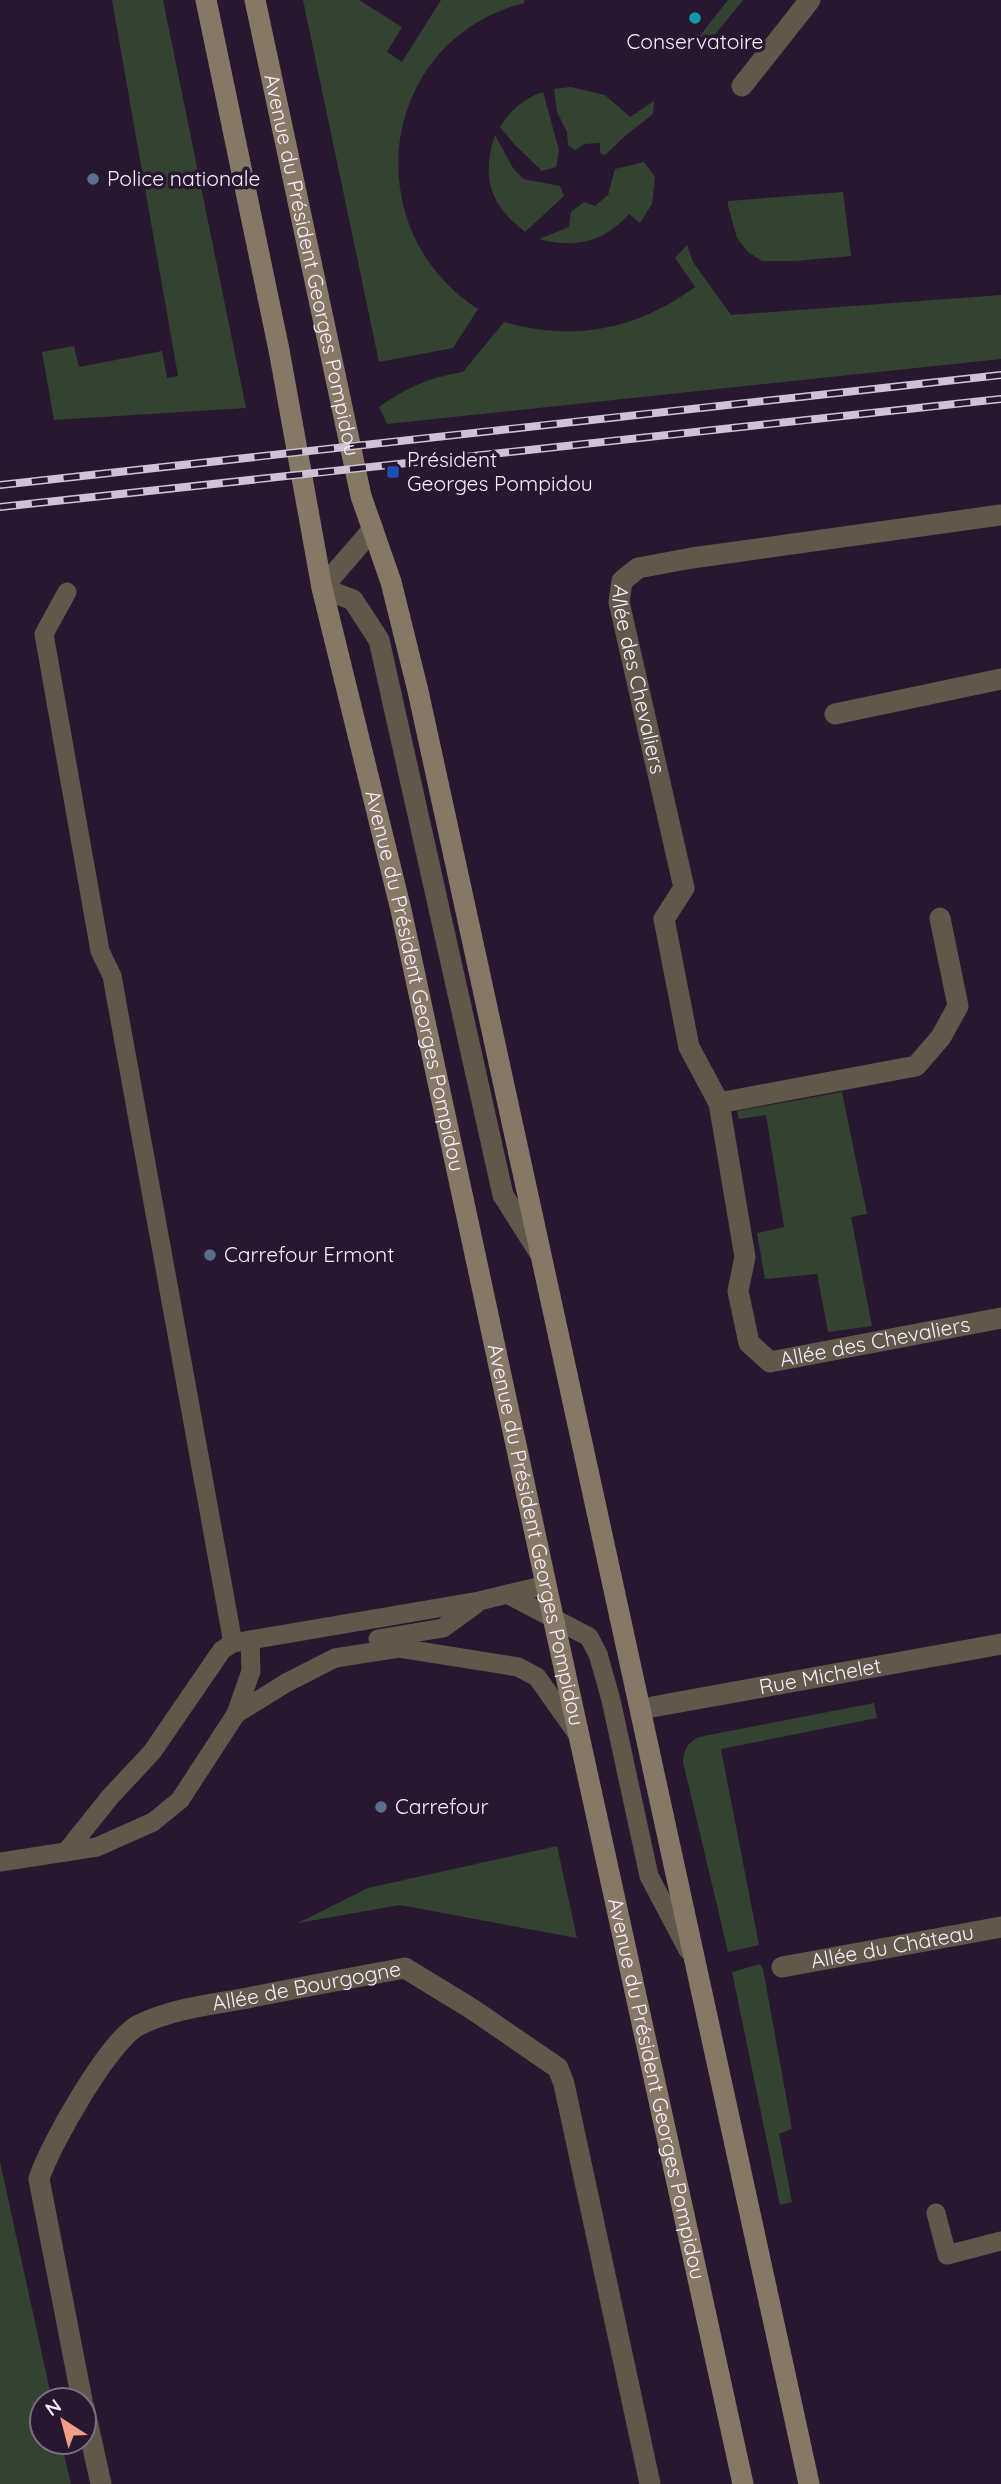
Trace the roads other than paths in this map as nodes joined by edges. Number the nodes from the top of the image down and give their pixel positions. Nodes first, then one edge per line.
1 (206, 0) edge
2 (255, 0) edge
3 (810, 0) edge
4 (742, 86) dead end
5 (1001, 515) edge
6 (373, 529) junction
7 (322, 588) junction
8 (67, 592) dead end
9 (1001, 679) edge
10 (835, 714) dead end
11 (940, 918) dead end
12 (719, 1103) junction
13 (542, 1257) junction
14 (1001, 1318) edge
15 (547, 1585) junction
16 (507, 1594) junction
17 (479, 1601) junction
18 (553, 1617) junction
19 (242, 1642) junction
20 (1001, 1644) edge
21 (335, 1658) junction
22 (641, 1709) junction
23 (236, 1714) junction
24 (580, 1739) junction
25 (66, 1852) junction
26 (0, 1862) edge
27 (1001, 1927) edge
28 (697, 1966) junction
29 (782, 1967) dead end
30 (936, 2213) dead end
31 (1001, 2241) edge
32 (79, 2386) edge
33 (95, 2456) edge
34 (101, 2484) edge
35 (650, 2484) edge
36 (743, 2484) edge
37 (809, 2484) edge

1 - 7 main road, Avenue du Président Georges Pompidou
2 - 6 main road, Avenue du Président Georges Pompidou
3 - 4 street
5 - 12 street, Allée des Chevaliers
6 - 7 street
6 - 13 main road, Avenue du Président Georges Pompidou
7 - 13 street, Avenue du Président Georges Pompidou
7 - 15 main road, Avenue du Président Georges Pompidou
8 - 19 lane
9 - 10 street
11 - 12 street
12 - 14 street, Allée des Chevaliers
13 - 22 main road, Avenue du Président Georges Pompidou
15 - 16 lane
15 - 18 main road, Avenue du Président Georges Pompidou
16 - 17 lane
16 - 18 lane
17 - 19 lane
17 - 21 lane
18 - 24 main road, Avenue du Président Georges Pompidou
18 - 28 lane
19 - 23 lane
19 - 25 lane
20 - 22 street, Rue Michelet
21 - 23 lane
21 - 24 lane
22 - 28 main road, Avenue du Président Georges Pompidou
23 - 25 lane
24 - 36 main road, Avenue du Président Georges Pompidou
25 - 26 lane
27 - 29 street, Allée du Château
28 - 37 main road, Avenue du Président Georges Pompidou
30 - 31 lane
32 - 35 street, Allée de Bourgogne
33 - 34 street

